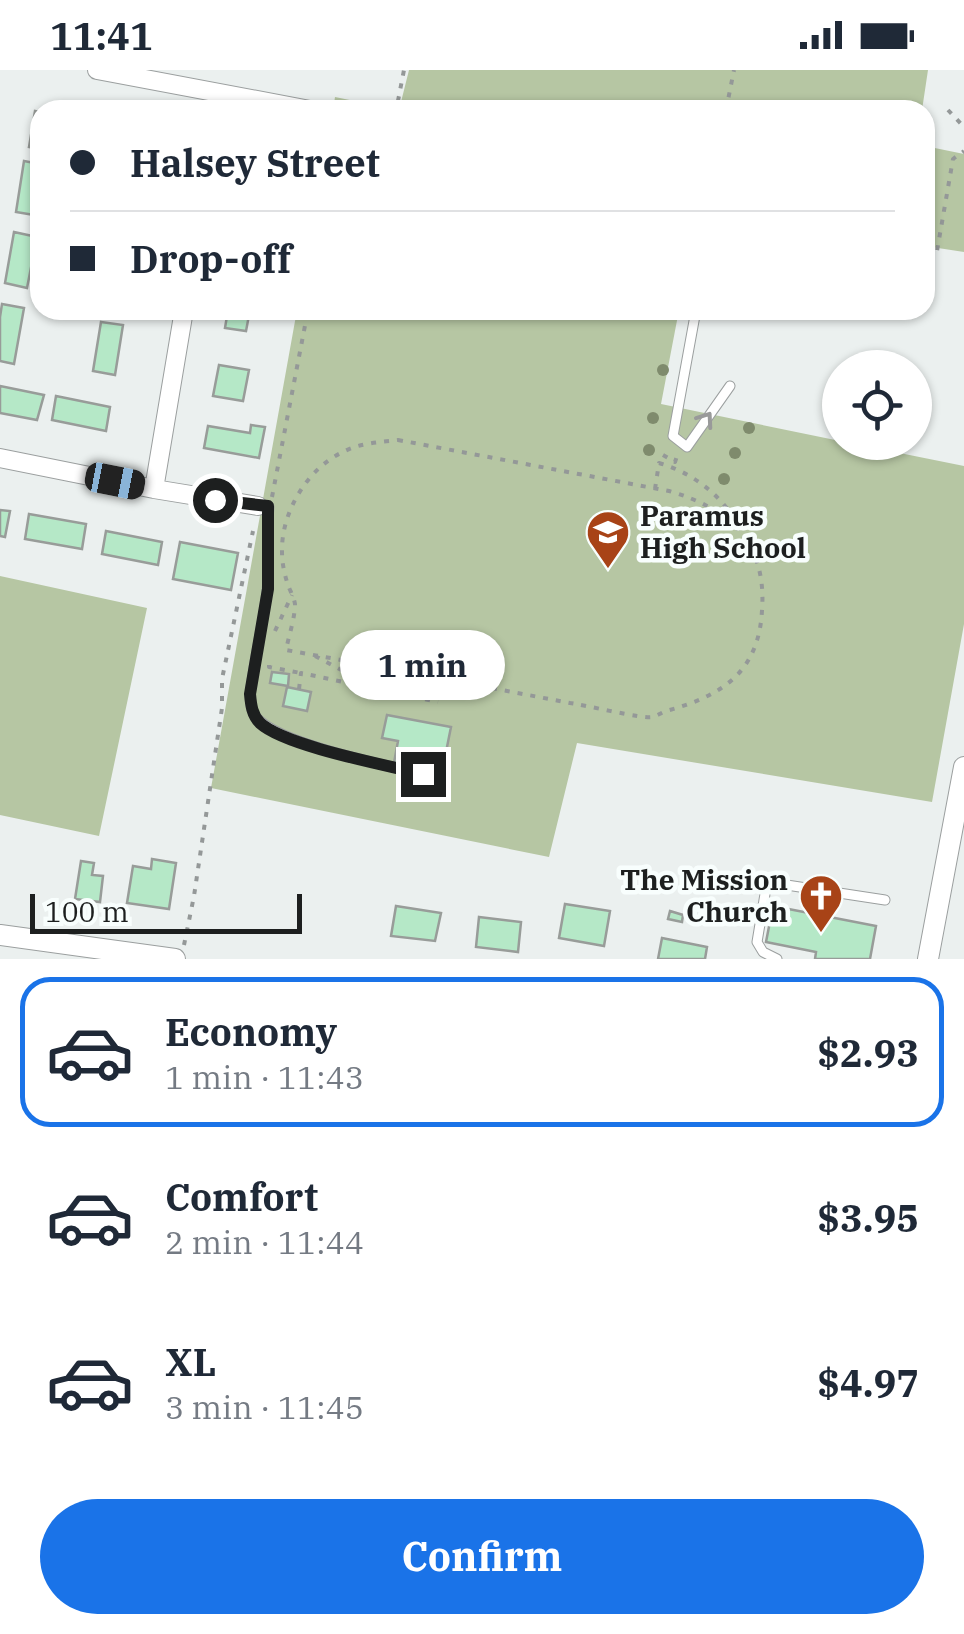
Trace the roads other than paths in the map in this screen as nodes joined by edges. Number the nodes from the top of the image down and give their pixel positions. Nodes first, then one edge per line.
1 (97, 70) edge
2 (212, 100) edge
3 (182, 320) edge
4 (694, 320) edge
5 (730, 386) dead end
6 (0, 458) edge
7 (154, 489) junction
8 (263, 506) joint
9 (964, 767) edge
10 (423, 774) dead end
11 (885, 900) dead end
12 (0, 935) edge
13 (179, 952) edge
14 (96, 954) edge
15 (777, 959) edge
16 (928, 959) edge

1 - 2 street
3 - 7 street
4 -> 5 lane
6 - 7 street
7 - 8 street
8 - 10 lane
9 - 16 street
11 - 15 lane
12 - 14 street
13 - 14 street

